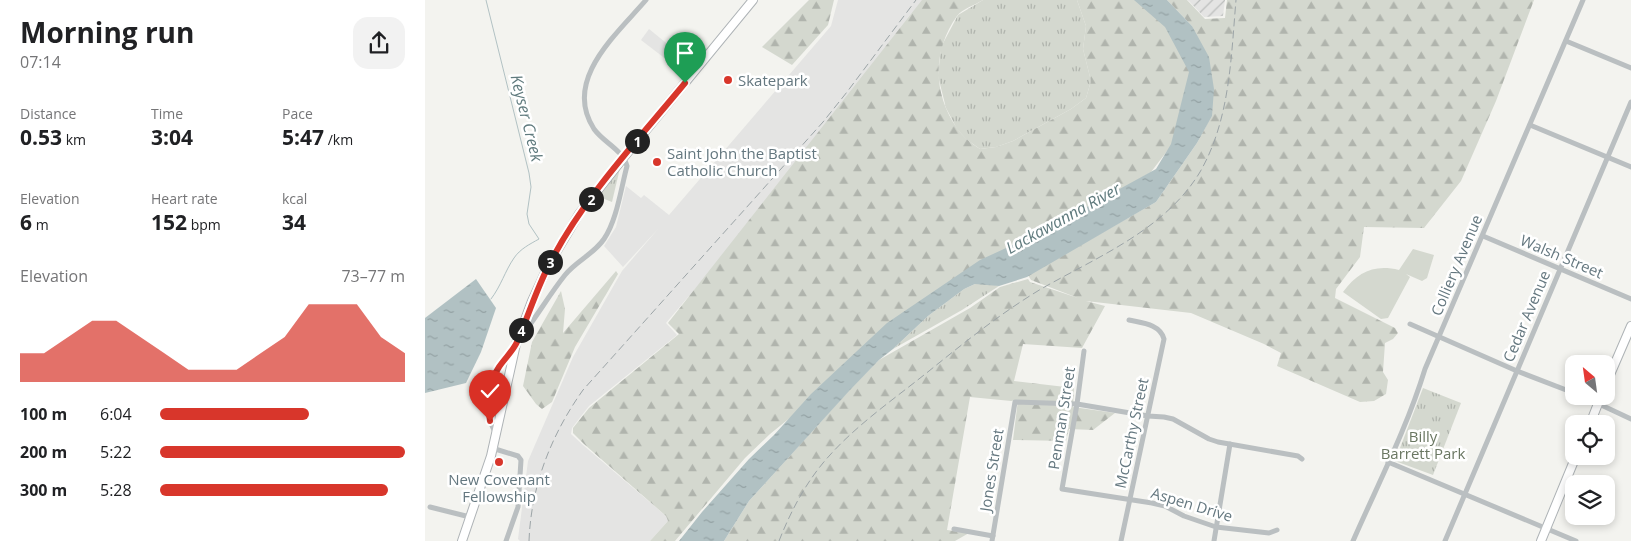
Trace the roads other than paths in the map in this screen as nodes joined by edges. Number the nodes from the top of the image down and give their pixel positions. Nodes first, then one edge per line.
1 (645, 0) edge
2 (753, 0) edge
3 (1583, 0) edge
4 (1565, 41) junction
5 (1631, 68) edge
6 (1631, 102) edge
7 (1530, 125) junction
8 (624, 156) junction
9 (1608, 158) junction
10 (1631, 167) edge
11 (1483, 236) junction
12 (1560, 269) junction
13 (1631, 299) edge
14 (1129, 320) dead end
15 (1410, 324) dead end
16 (1631, 326) edge
17 (1439, 336) junction
18 (516, 344) junction
19 (1084, 351) dead end
20 (1615, 363) edge
21 (1517, 371) junction
22 (1565, 390) edge
23 (1077, 404) junction
24 (1607, 405) edge
25 (1148, 416) junction
26 (1631, 419) edge
27 (495, 432) junction
28 (1230, 444) junction
29 (492, 448) junction
30 (1302, 459) dead end
31 (1388, 462) junction
32 (1572, 465) edge
33 (1062, 489) joint
34 (1465, 495) junction
35 (1129, 500) junction
36 (429, 508) dead end
37 (470, 517) junction
38 (1216, 526) junction
39 (1546, 528) junction
40 (954, 529) dead end
41 (1277, 530) dead end
42 (992, 539) edge
43 (462, 541) edge
44 (506, 541) edge
45 (1121, 541) edge
46 (1214, 541) edge
47 (1353, 541) edge
48 (1445, 541) edge
49 (1541, 541) edge
50 (1576, 541) edge

1 - 8 street
2 - 8 main road
3 - 4 street, Colliery Avenue
4 - 5 street
4 - 7 street, Colliery Avenue
6 - 9 street, Cedar Avenue
7 - 9 street
7 - 11 street, Colliery Avenue
8 - 18 main road
8 - 18 street
9 - 10 street
9 - 12 street, Cedar Avenue
11 - 12 street, Walsh Street
11 - 17 street, Colliery Avenue
12 - 13 street, Walsh Street
12 - 21 street, Cedar Avenue
14 - 25 street, McCarthy Street
15 - 17 street
16 - 20 main road
17 - 21 street
17 - 31 street, Colliery Avenue
18 - 27 main road
18 - 27 street
19 - 23 street, Penman Street
21 - 22 street
21 - 34 street, Cedar Avenue
23 - 25 street
23 - 33 street, Penman Street
23 - 42 street, Jones Street
24 - 26 street
25 - 28 street
25 - 35 street, McCarthy Street
27 - 29 main road
28 - 30 street
28 - 38 street
29 - 37 main road
29 - 44 street
31 - 34 street
31 - 47 street, Colliery Avenue
32 - 39 main road
33 - 35 street, Aspen Drive
34 - 39 street
34 - 48 street, Cedar Avenue
35 - 38 street, Aspen Drive
35 - 45 street, McCarthy Street
36 - 37 street
37 - 43 main road
38 - 41 street, Aspen Drive
38 - 46 street
39 - 49 main road
39 - 50 street
40 - 42 street

